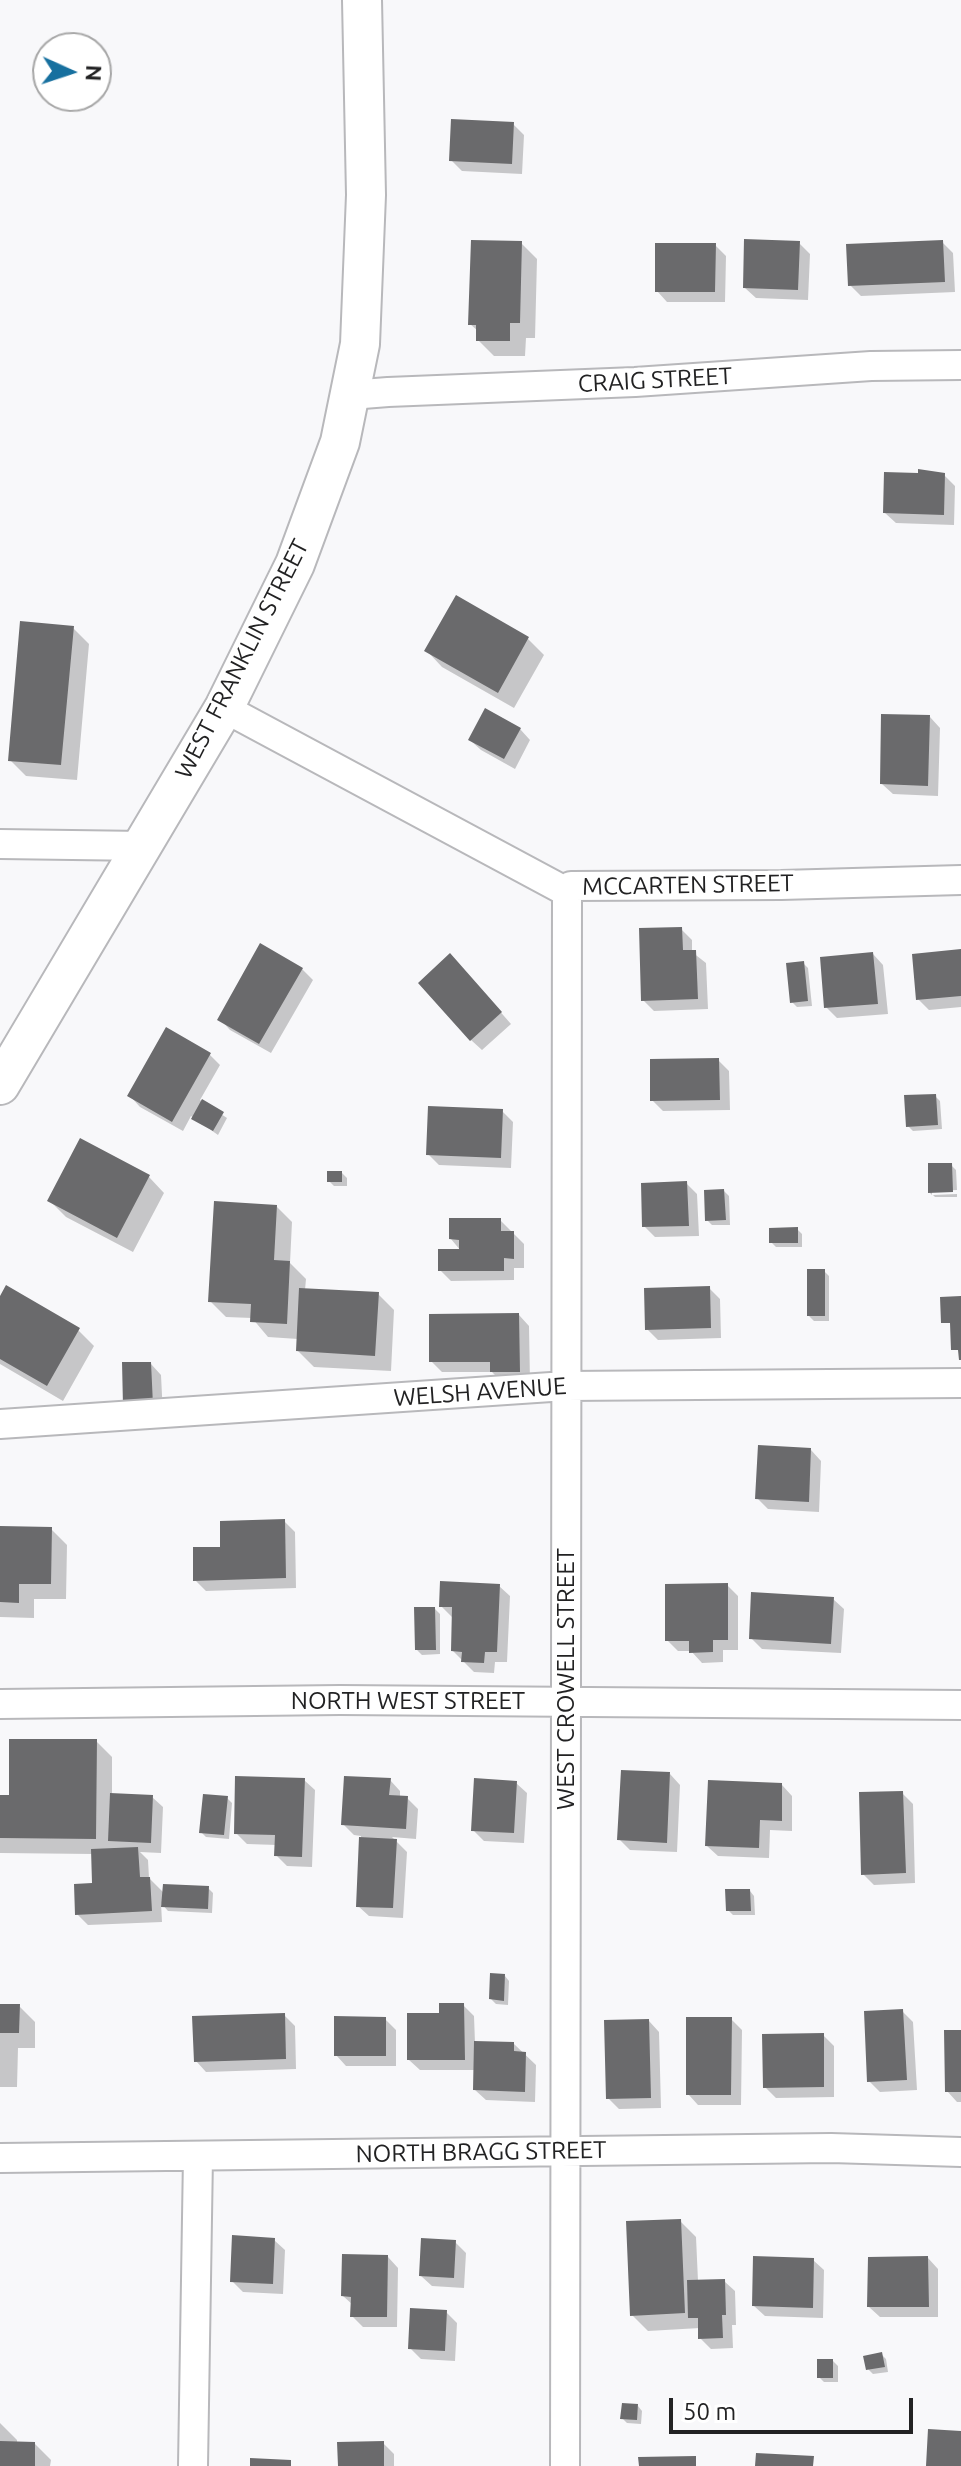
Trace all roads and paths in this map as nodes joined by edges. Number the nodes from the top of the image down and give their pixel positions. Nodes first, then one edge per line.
1 (362, 0) edge
2 (961, 365) edge
3 (350, 395) junction
4 (224, 708) junction
5 (0, 844) edge
6 (144, 846) junction
7 (961, 880) edge
8 (567, 892) junction
9 (0, 1085) edge
10 (961, 1383) edge
11 (566, 1386) junction
12 (0, 1424) edge
13 (566, 1703) junction
14 (0, 1704) edge
15 (961, 1705) edge
16 (565, 2152) junction
17 (961, 2152) edge
18 (198, 2156) junction
19 (0, 2158) edge
20 (193, 2466) edge
21 (565, 2466) edge

1 - 3 main road, WEST FRANKLIN STREET
2 - 3 street, CRAIG STREET
3 - 4 main road, WEST FRANKLIN STREET
4 - 6 main road, WEST FRANKLIN STREET
4 - 8 street, MCCARTEN STREET
5 - 6 street
6 - 9 main road, WEST FRANKLIN STREET
7 - 8 street, MCCARTEN STREET
8 - 11 street, WEST CROWELL STREET
10 - 11 street, WELSH AVENUE
11 - 12 street, WELSH AVENUE
11 - 13 street, WEST CROWELL STREET
13 - 14 street, NORTH WEST STREET
13 - 15 street, NORTH WEST STREET
13 - 16 street, WEST CROWELL STREET
16 - 17 street, NORTH BRAGG STREET
16 - 18 street, NORTH BRAGG STREET
16 - 21 street, WEST CROWELL STREET
18 - 19 street, NORTH BRAGG STREET
18 - 20 street

